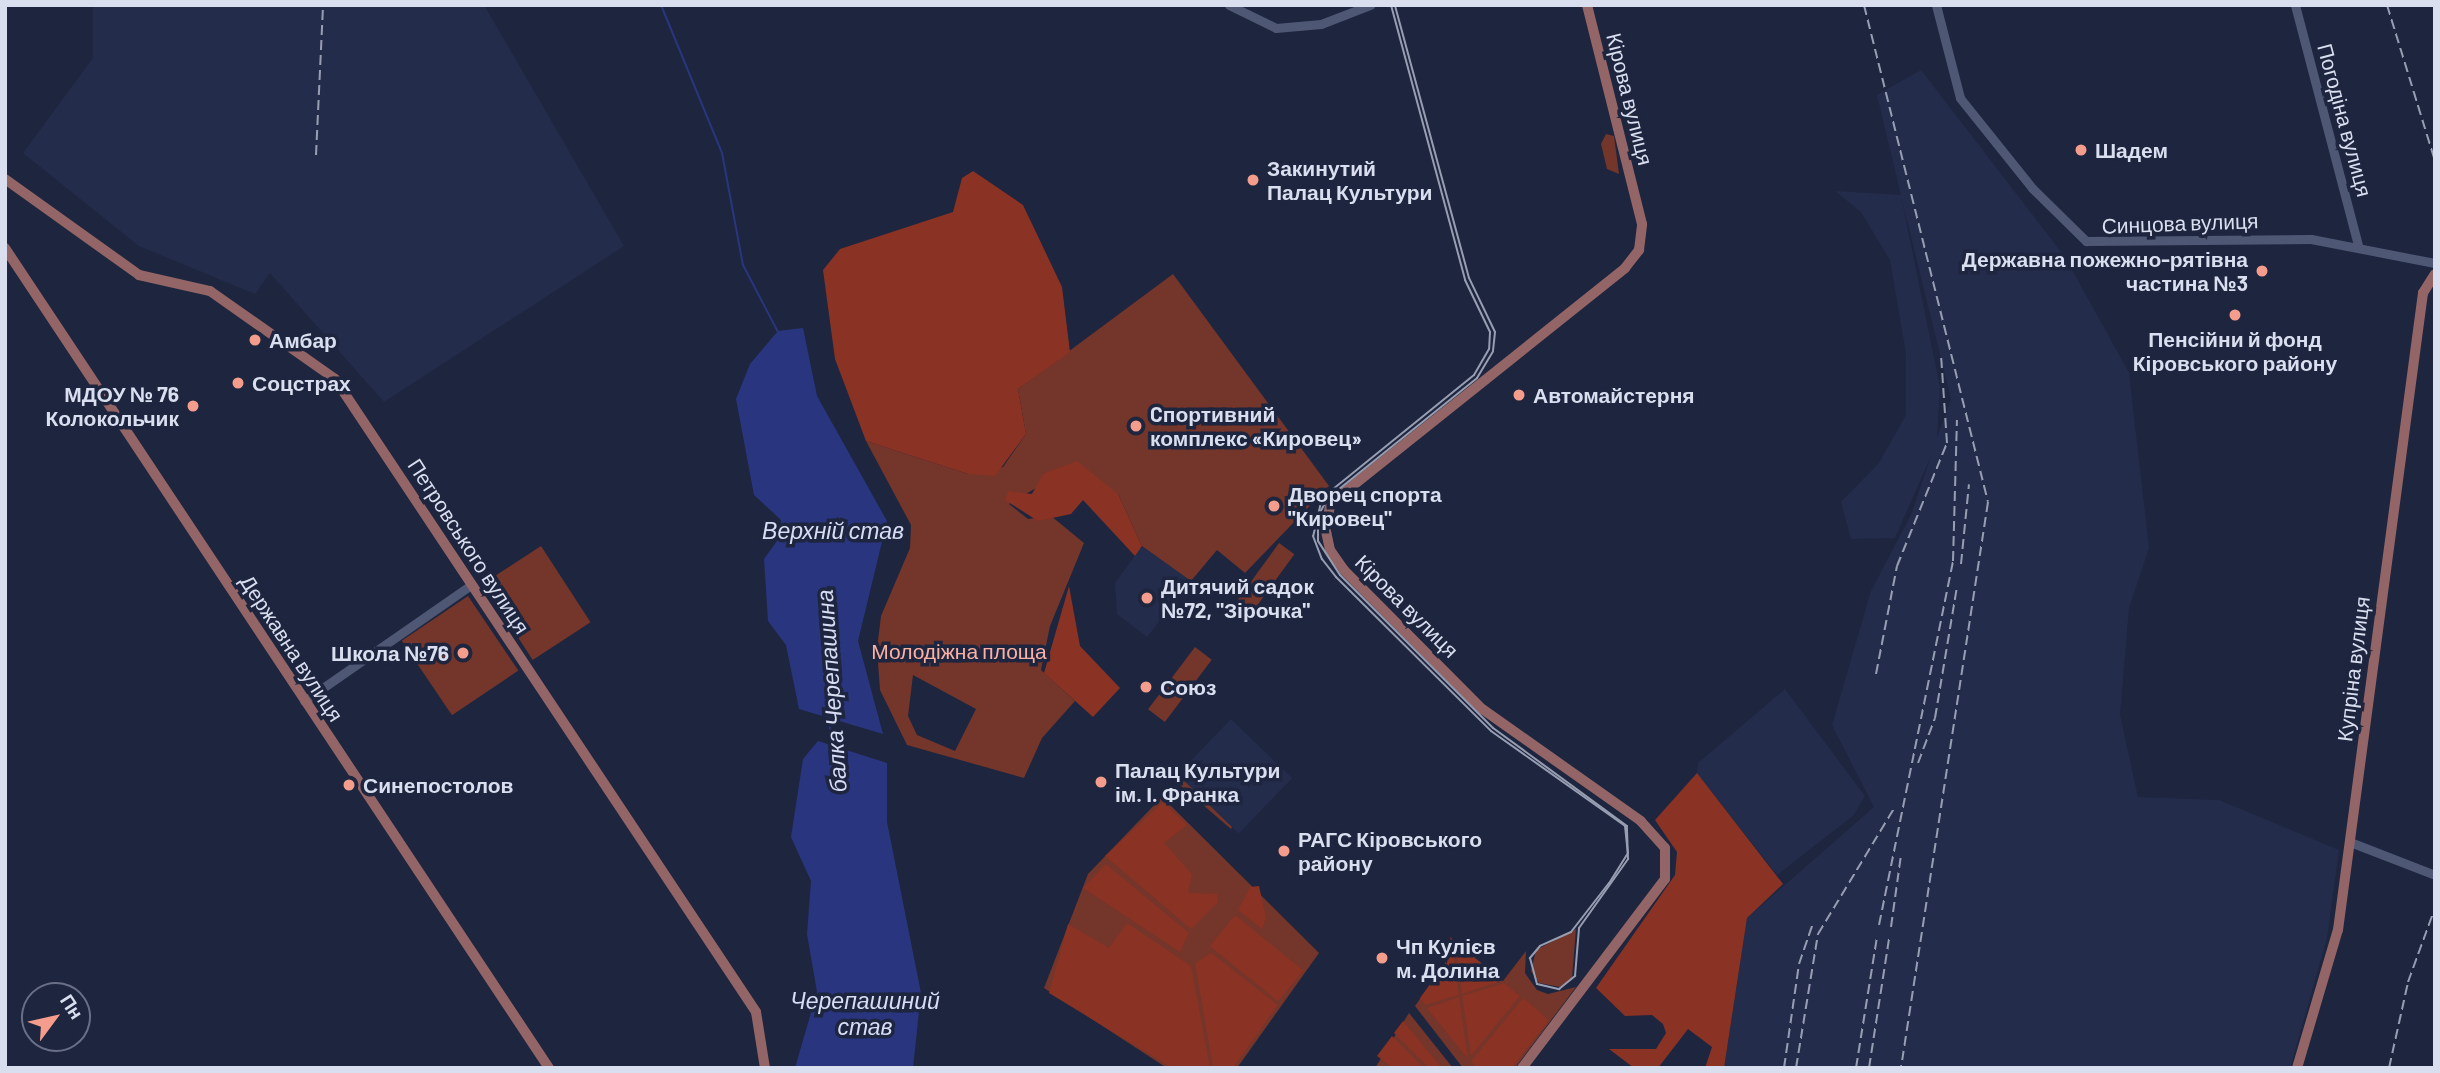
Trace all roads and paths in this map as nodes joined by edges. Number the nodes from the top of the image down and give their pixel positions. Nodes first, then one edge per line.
1 (1229, 5) edge
2 (1370, 5) edge
3 (1587, 5) edge
4 (1936, 5) edge
5 (2295, 5) edge
6 (5, 179) edge
7 (2358, 245) junction
8 (5, 248) edge
9 (2435, 263) edge
10 (2435, 274) edge
11 (471, 585) junction
12 (304, 701) junction
13 (2350, 842) junction
14 (2435, 875) edge
15 (549, 1068) edge
16 (765, 1068) edge
17 (1522, 1068) edge
18 (2297, 1068) edge

1 - 2 street
3 - 17 main road, Кірова вулиця
4 - 7 street, Синцова вулиця
5 - 7 street, Погодіна вулиця
6 - 11 main road, Петровського вулиця
7 - 9 street, Синцова вулиця
8 - 12 main road, Державна вулиця
10 - 13 main road, Купріна вулиця
11 - 12 street
11 - 16 main road, Петровського вулиця
12 - 15 main road, Державна вулиця
13 - 14 street
13 - 18 main road, Купріна вулиця

